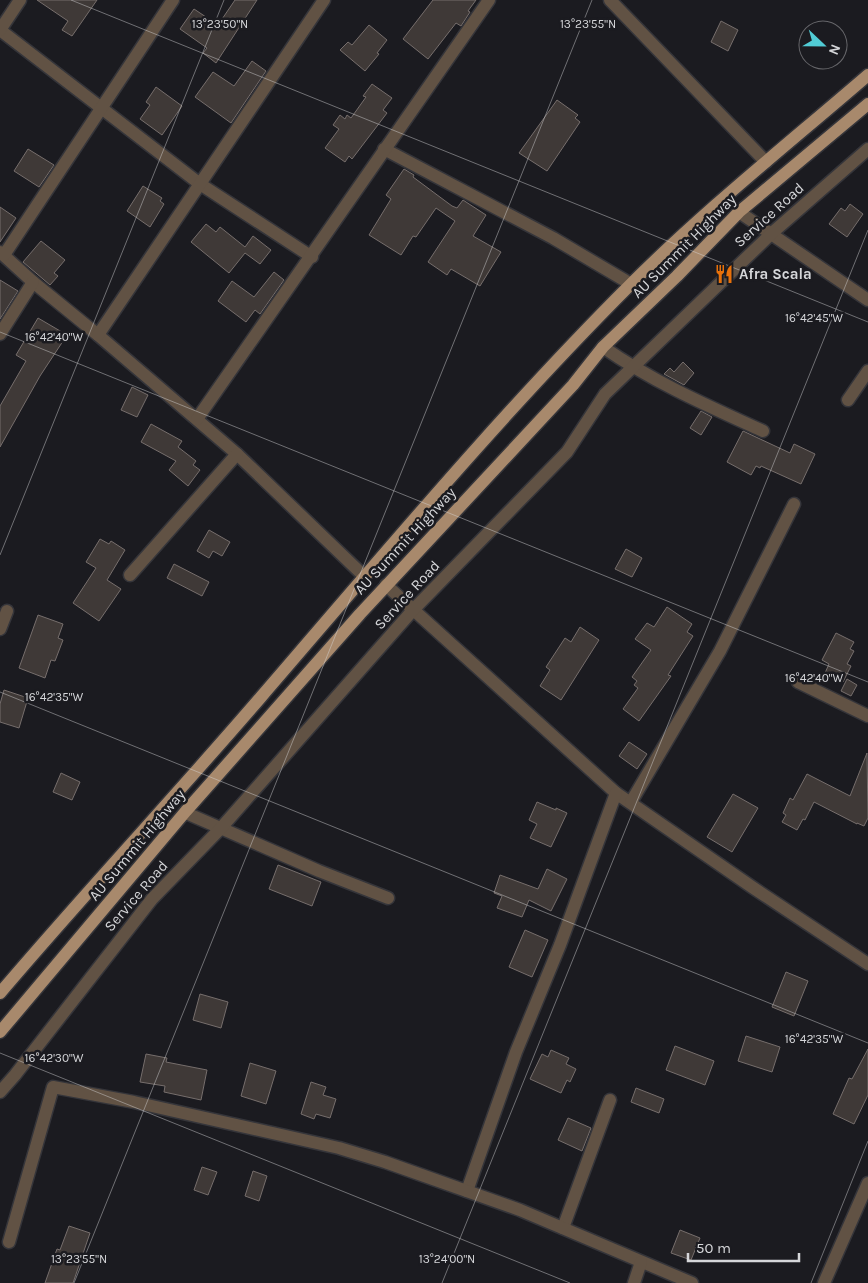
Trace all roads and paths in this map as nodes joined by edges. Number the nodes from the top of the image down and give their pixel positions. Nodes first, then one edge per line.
1 (20, 0) edge
2 (173, 0) edge
3 (324, 0) edge
4 (489, 0) edge
5 (610, 0) edge
6 (0, 30) edge
7 (868, 75) edge
8 (868, 104) edge
9 (101, 109) junction
10 (384, 149) junction
11 (868, 149) edge
12 (766, 162) junction
13 (200, 184) junction
14 (739, 212) junction
15 (772, 233) junction
16 (2, 254) edge
17 (312, 257) junction
18 (33, 282) junction
19 (631, 284) junction
20 (868, 300) edge
21 (0, 334) edge
22 (98, 335) junction
23 (603, 348) junction
24 (631, 367) junction
25 (868, 371) edge
26 (848, 400) dead end
27 (198, 419) junction
28 (763, 431) dead end
29 (236, 454) junction
30 (794, 504) dead end
31 (130, 575) dead end
32 (365, 576) junction
33 (386, 585) junction
34 (413, 610) junction
35 (6, 611) dead end
36 (0, 630) edge
37 (798, 682) dead end
38 (868, 716) edge
39 (616, 793) junction
40 (631, 802) junction
41 (186, 811) junction
42 (221, 828) junction
43 (388, 898) dead end
44 (868, 964) edge
45 (0, 993) edge
46 (0, 1032) edge
47 (0, 1092) edge
48 (610, 1100) dead end
49 (868, 1183) edge
50 (467, 1190) junction
51 (563, 1228) junction
52 (9, 1242) dead end
53 (641, 1262) junction
54 (634, 1283) edge
55 (692, 1283) edge
56 (824, 1283) edge

1 - 6 street
2 - 9 street
3 - 13 street
4 - 10 street
5 - 12 street
6 - 9 street
7 - 12 main road, AU Summit Highway
8 - 14 main road, AU Summit Highway
9 - 13 street
9 - 16 street
10 - 17 street
10 - 19 street
11 - 15 street, Service Road
12 - 19 main road, AU Summit Highway
13 - 17 street
13 - 22 street
14 - 15 street
14 - 23 main road, AU Summit Highway
15 - 20 street
15 - 24 street, Service Road
16 - 18 street
17 - 27 street
18 - 21 street
18 - 22 street
19 - 32 main road, AU Summit Highway
22 - 27 street
23 - 24 street
23 - 33 main road, AU Summit Highway
24 - 28 street
24 - 34 street, Service Road
25 - 26 street
27 - 29 street
29 - 31 street
29 - 32 street
30 - 40 street
32 - 45 main road, AU Summit Highway
33 - 34 street
33 - 41 main road, AU Summit Highway
34 - 39 street
34 - 42 street, Service Road
35 - 36 street
37 - 38 street
39 - 40 street
39 - 50 street
40 - 44 street
41 - 42 street
41 - 46 main road, AU Summit Highway
42 - 43 street
42 - 47 street, Service Road
48 - 51 street
49 - 56 street
50 - 51 street
50 - 52 street
51 - 53 street
53 - 54 street
53 - 55 street

